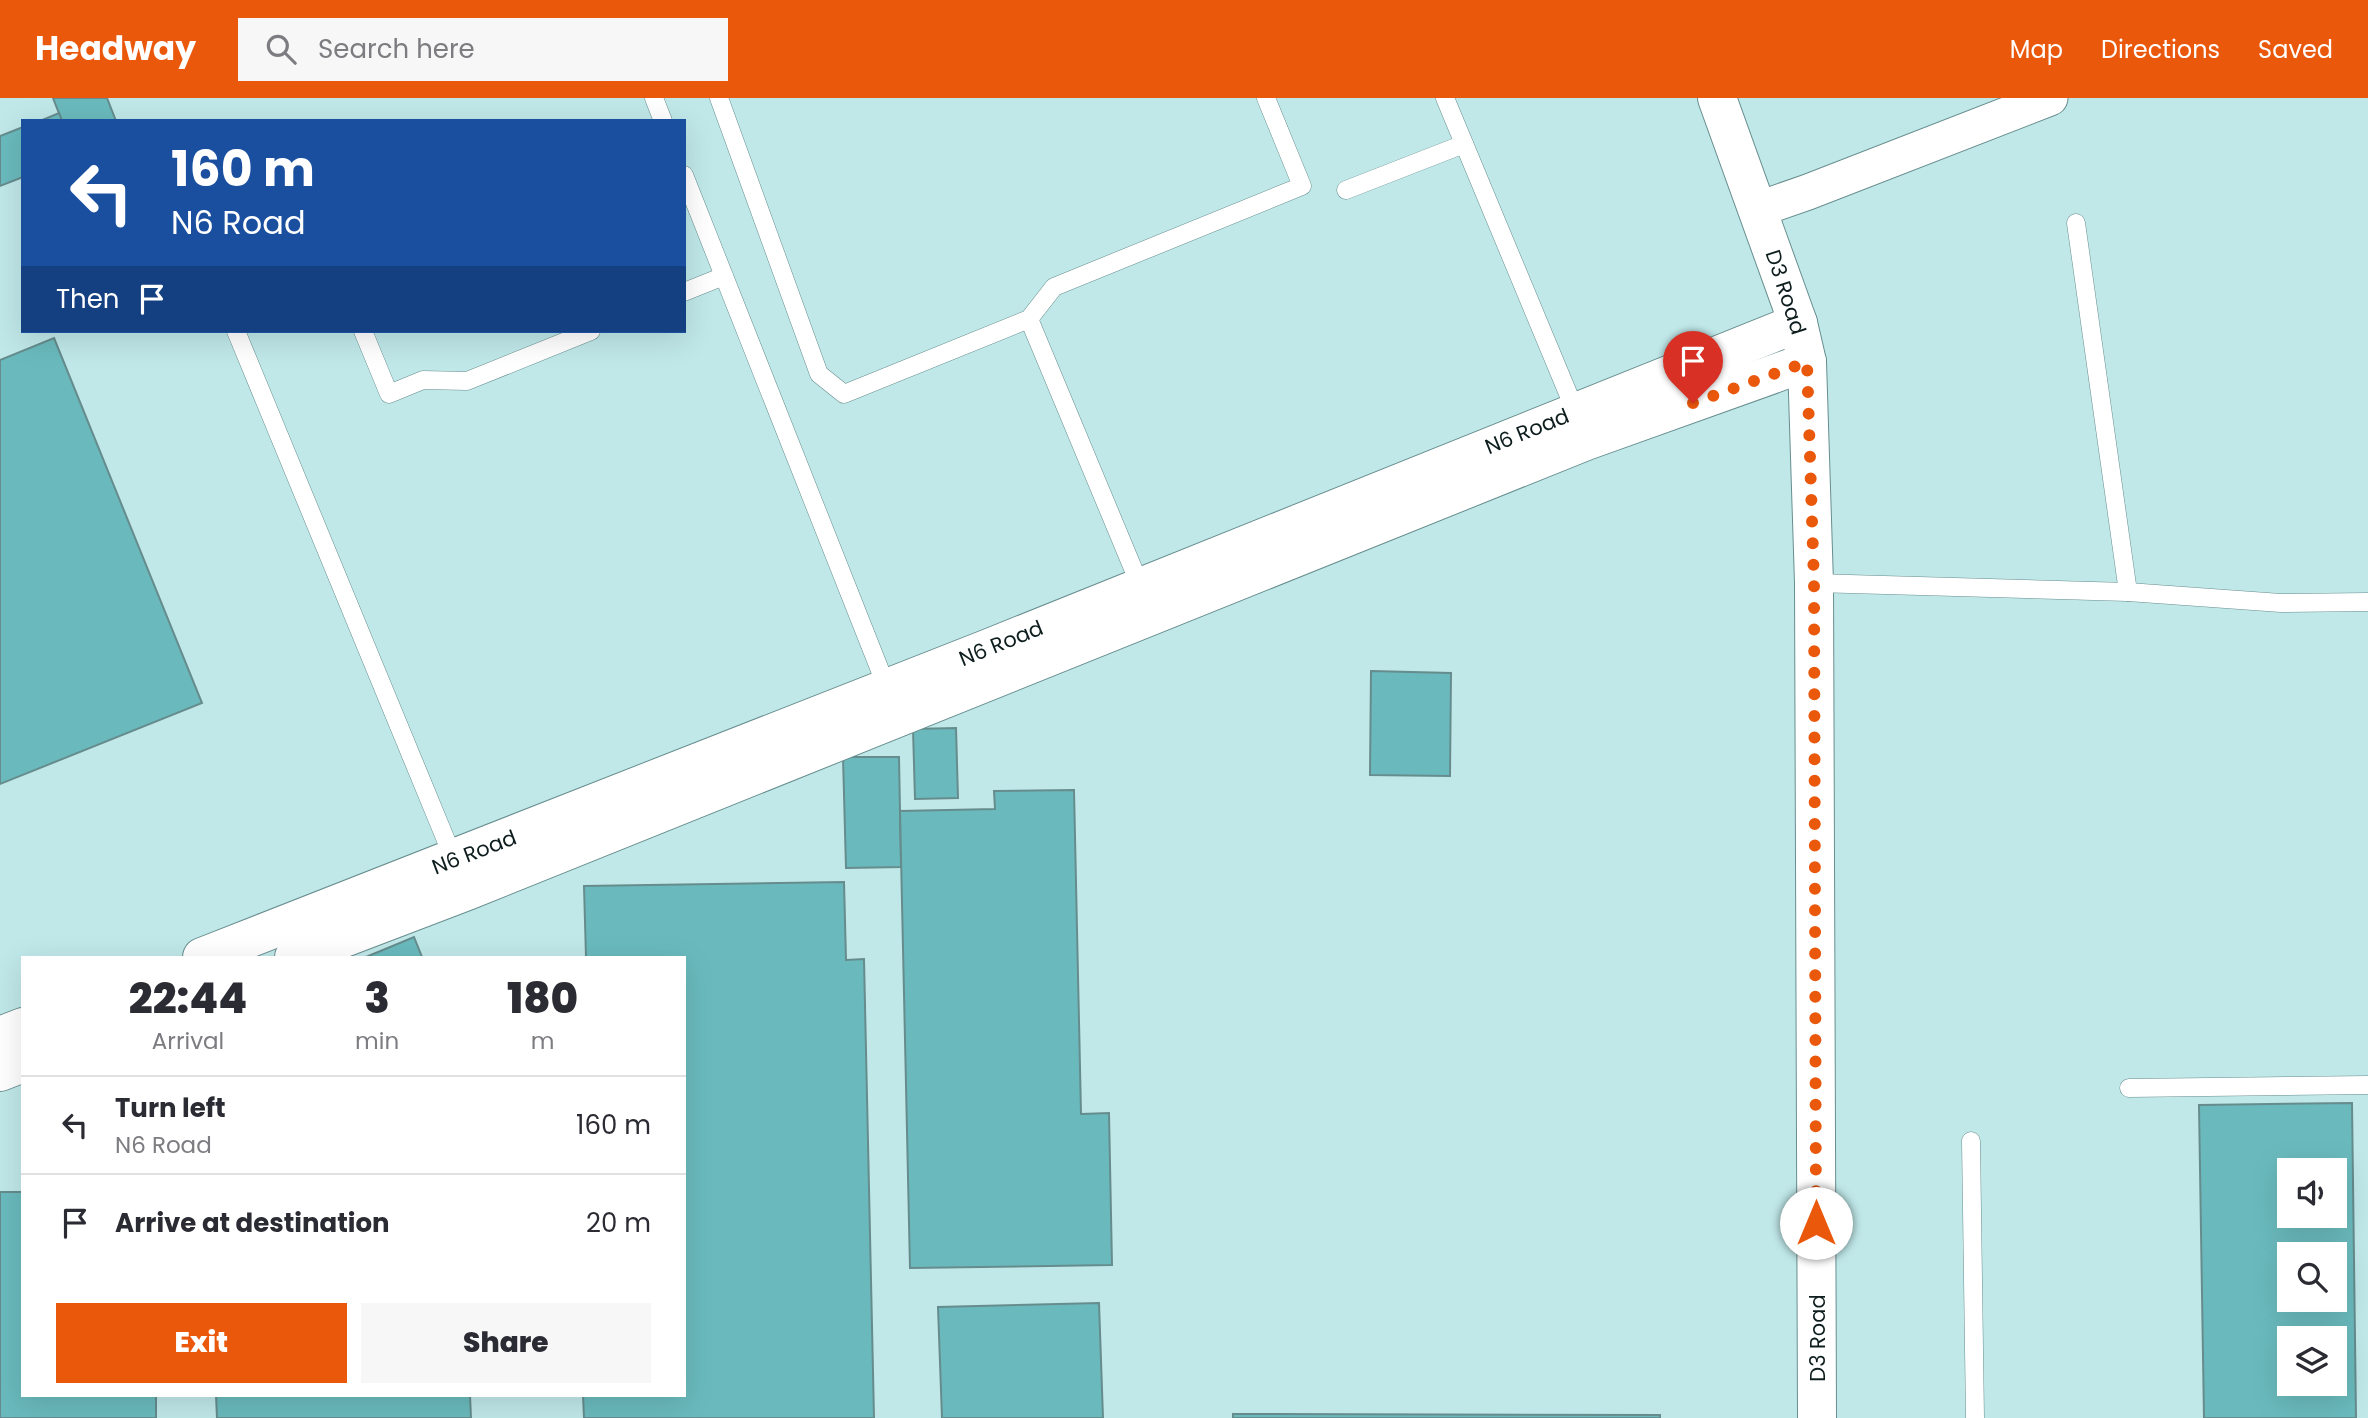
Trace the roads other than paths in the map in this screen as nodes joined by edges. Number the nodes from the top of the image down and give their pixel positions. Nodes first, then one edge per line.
1 (654, 98) edge
2 (719, 98) edge
3 (1266, 98) edge
4 (1445, 98) edge
5 (1717, 98) edge
6 (2050, 98) edge
7 (662, 119) edge
8 (1464, 144) junction
9 (686, 180) edge
10 (1346, 190) dead end
11 (1759, 209) junction
12 (2076, 223) dead end
13 (724, 276) junction
14 (686, 291) edge
15 (1029, 318) junction
16 (1798, 323) junction
17 (237, 333) edge
18 (364, 333) edge
19 (586, 333) edge
20 (1807, 362) junction
21 (1581, 426) junction
22 (1814, 583) junction
23 (2128, 592) junction
24 (1146, 601) junction
25 (2368, 602) edge
26 (887, 688) junction
27 (460, 875) junction
28 (205, 956) edge
29 (296, 956) edge
30 (21, 1028) edge
31 (0, 1036) edge
32 (21, 1064) edge
33 (0, 1072) edge
34 (2368, 1085) edge
35 (2129, 1088) dead end
36 (1972, 1141) dead end
37 (1817, 1418) edge
38 (1975, 1418) edge

1 - 7 lane
2 - 15 lane
3 - 15 lane
4 - 8 lane
5 - 11 street, D3 Road
6 - 11 street
8 - 10 lane
8 - 21 lane
9 - 13 lane
11 - 16 street, D3 Road
12 - 23 lane
13 - 14 lane
13 - 26 lane
15 - 24 lane
16 - 20 street, D3 Road
16 - 21 street, N6 Road
17 - 27 lane
18 - 19 lane
20 - 21 street, N6 Road
20 - 22 street, D3 Road
21 - 24 street, N6 Road
22 - 23 lane
22 - 37 street, D3 Road
23 - 25 lane
24 - 26 street, N6 Road
24 - 27 street, N6 Road
26 - 27 street, N6 Road
27 - 28 street, N6 Road
27 - 29 street, N6 Road
30 - 31 street
32 - 33 street
34 - 35 lane
36 - 38 lane

